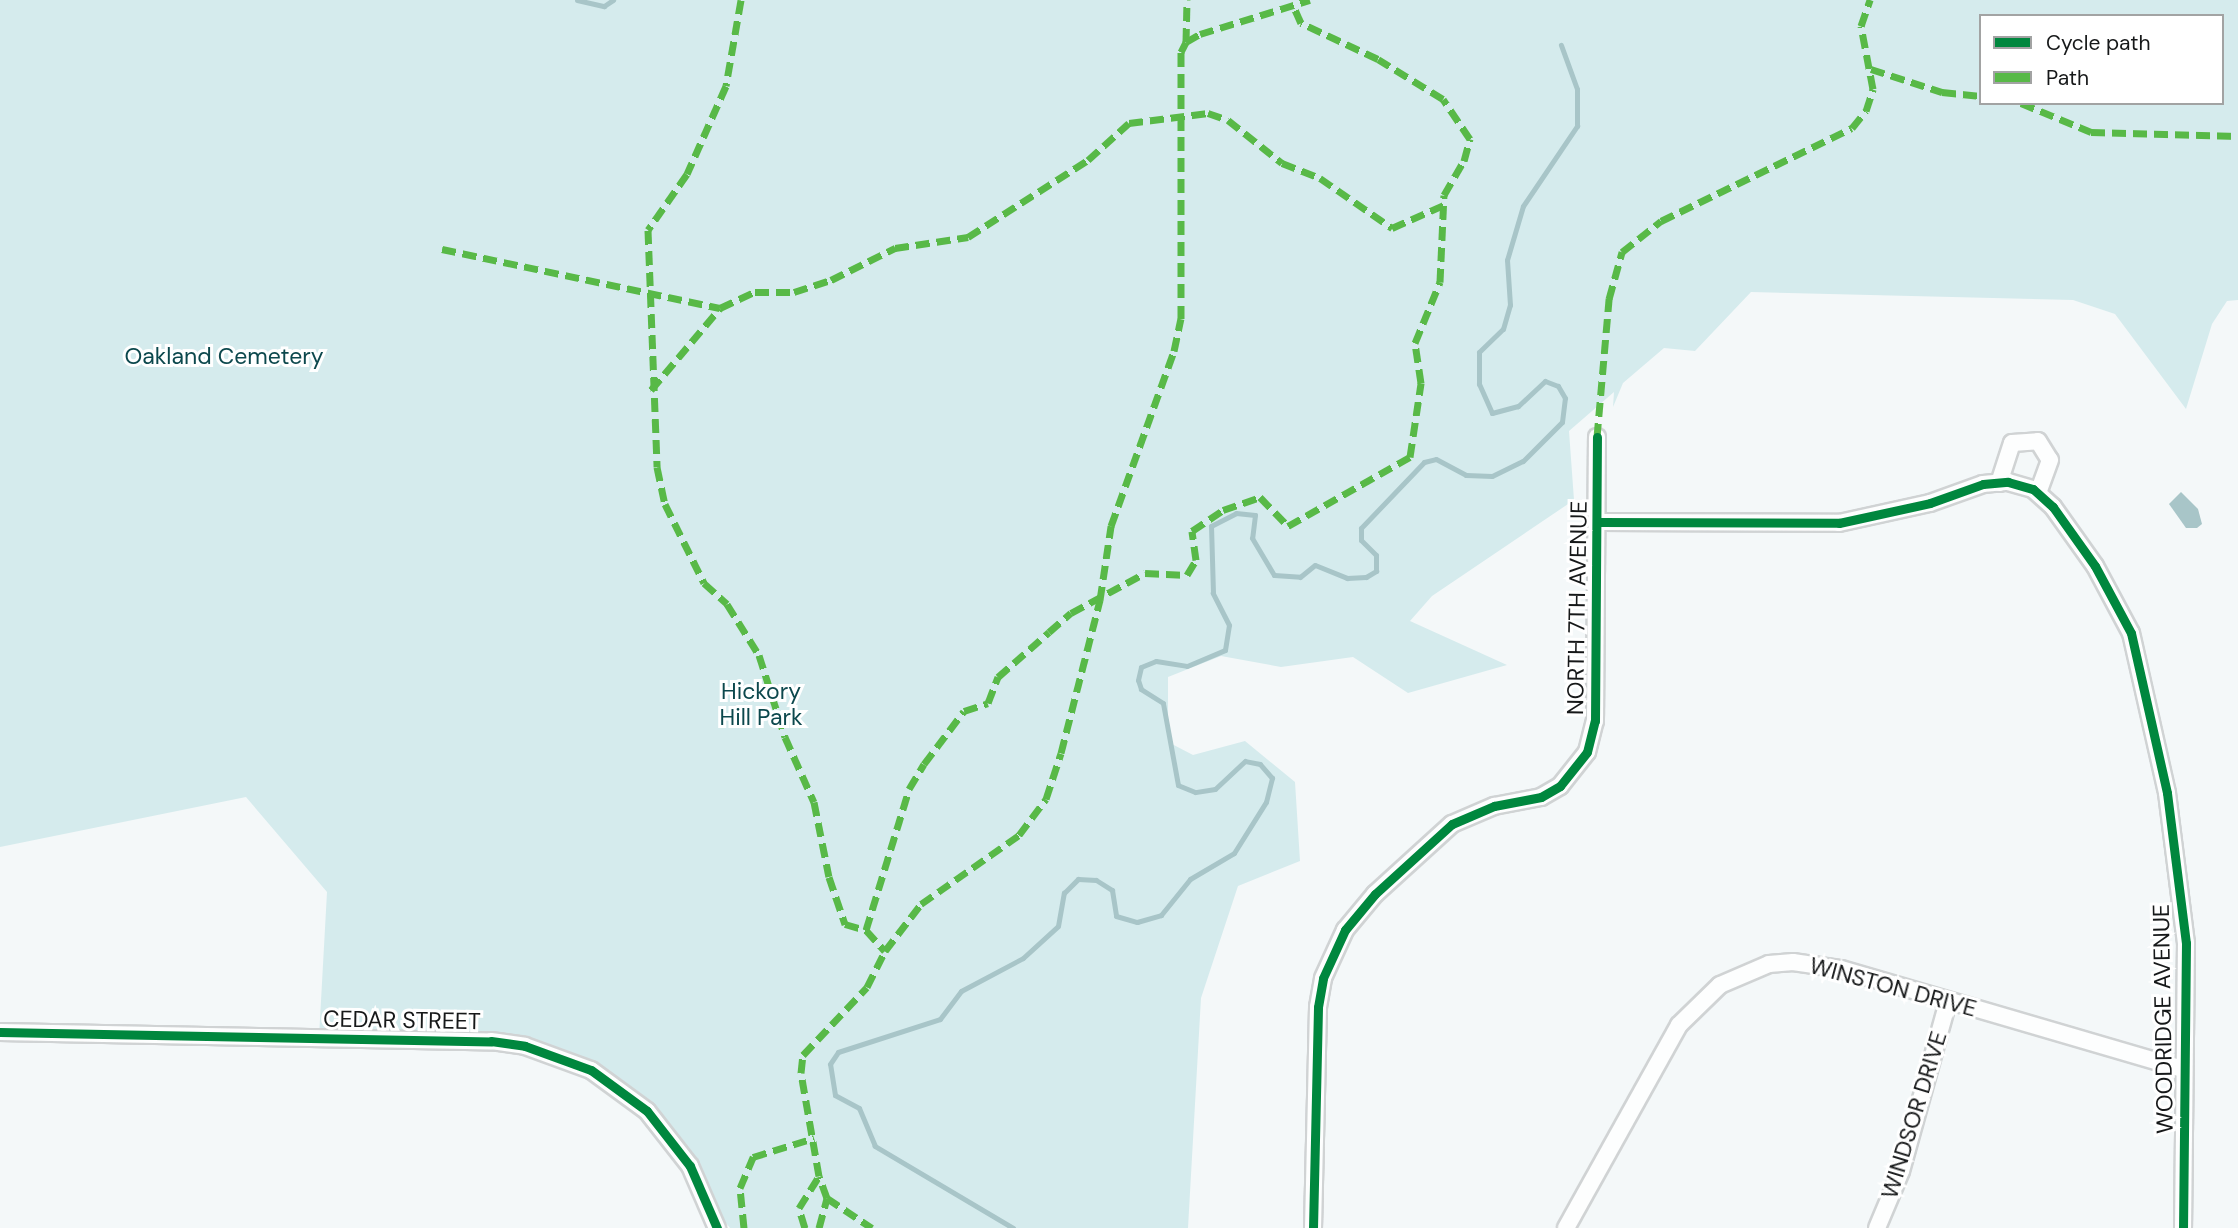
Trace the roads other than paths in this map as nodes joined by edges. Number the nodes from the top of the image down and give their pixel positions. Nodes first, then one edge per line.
1 (1597, 437) dead end
2 (1999, 483) junction
3 (2038, 493) junction
4 (1600, 522) junction
5 (1948, 1002) junction
6 (0, 1032) edge
7 (2184, 1069) junction
8 (716, 1228) edge
9 (1313, 1228) edge
10 (1566, 1228) edge
11 (1877, 1228) edge
12 (2183, 1228) edge

1 - 4 street, NORTH 7TH AVENUE
2 - 3 street
2 - 3 street
2 - 4 street
3 - 7 street, WOODRIDGE AVENUE
4 - 9 street, NORTH 7TH AVENUE
5 - 7 street, WINSTON DRIVE
5 - 10 street, WINSTON DRIVE
5 - 11 street, WINDSOR DRIVE
6 - 8 street, CEDAR STREET
7 - 12 street, WOODRIDGE AVENUE

